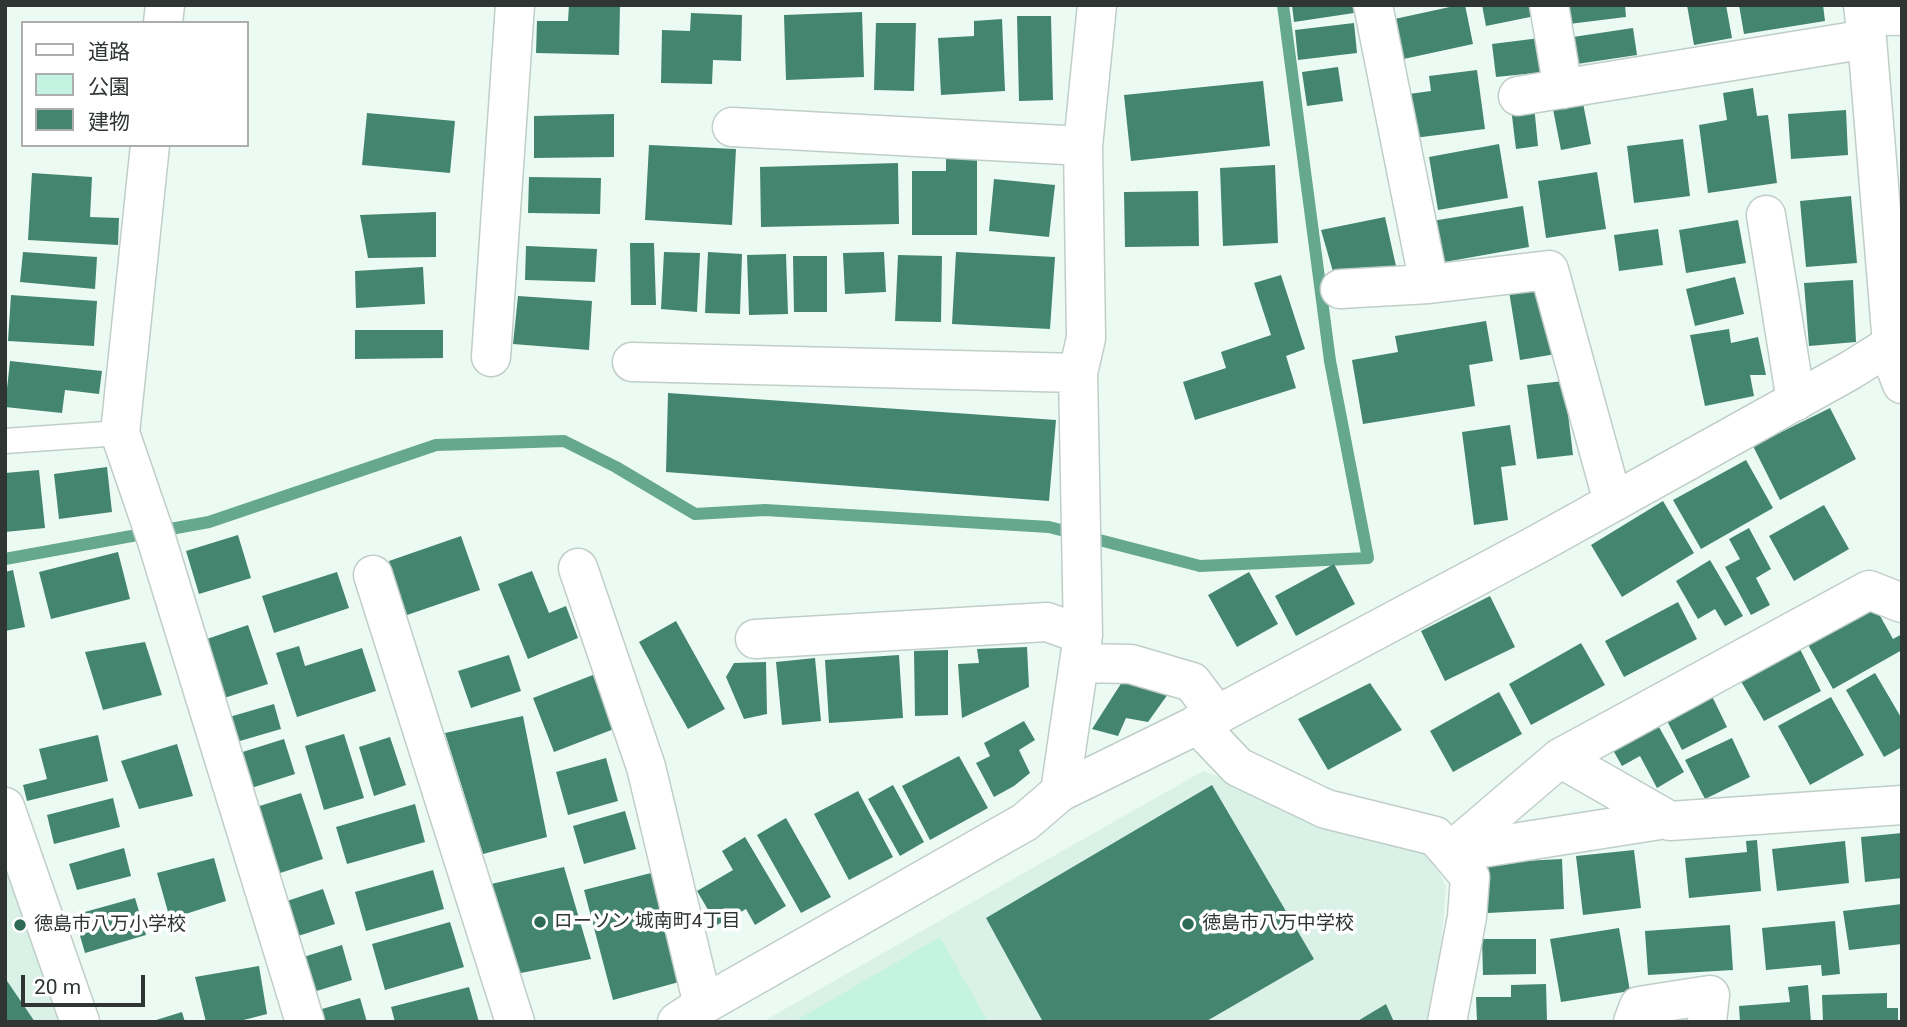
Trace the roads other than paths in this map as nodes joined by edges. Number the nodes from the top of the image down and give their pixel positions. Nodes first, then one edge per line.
1 (515, 5) edge
2 (1083, 5) edge
3 (1373, 5) edge
4 (1549, 5) edge
5 (1097, 6) edge
6 (1874, 19) edge
7 (1563, 89) junction
8 (1518, 96) dead end
9 (732, 127) dead end
10 (1083, 146) junction
11 (150, 147) edge
12 (1766, 215) dead end
13 (1429, 284) junction
14 (1340, 289) dead end
15 (1897, 341) edge
16 (491, 357) dead end
17 (632, 362) dead end
18 (1078, 373) junction
19 (1902, 384) edge
20 (1796, 401) junction
21 (120, 433) junction
22 (5, 441) edge
23 (1613, 502) junction
24 (578, 568) dead end
25 (373, 575) dead end
26 (1902, 603) edge
27 (755, 639) dead end
28 (1081, 649) junction
29 (1207, 720) junction
30 (1560, 758) junction
31 (1060, 792) junction
32 (1902, 805) edge
33 (5, 807) edge
34 (1666, 819) junction
35 (1450, 853) junction
36 (690, 1013) edge
37 (80, 1022) edge
38 (305, 1022) edge
39 (515, 1022) edge
40 (1447, 1022) edge
41 (1633, 1022) edge
42 (1707, 1022) edge

1 - 16 street
2 - 5 street
3 - 13 street
4 - 7 street
5 - 10 street
6 - 7 street
6 - 15 street
7 - 8 street
9 - 10 street
10 - 18 street
11 - 21 street
12 - 20 street
13 - 14 street
13 - 23 street
15 - 19 street
15 - 20 street
17 - 18 street
18 - 28 street
20 - 23 street
21 - 22 lane
21 - 38 street
23 - 29 street
24 - 36 street
25 - 39 street
26 - 30 street
27 - 28 street
28 - 29 street
28 - 31 street
29 - 31 street
29 - 35 street
30 - 34 street
30 - 35 street
31 - 36 street
32 - 34 street
33 - 37 street
34 - 35 street
35 - 40 street
41 - 42 street

